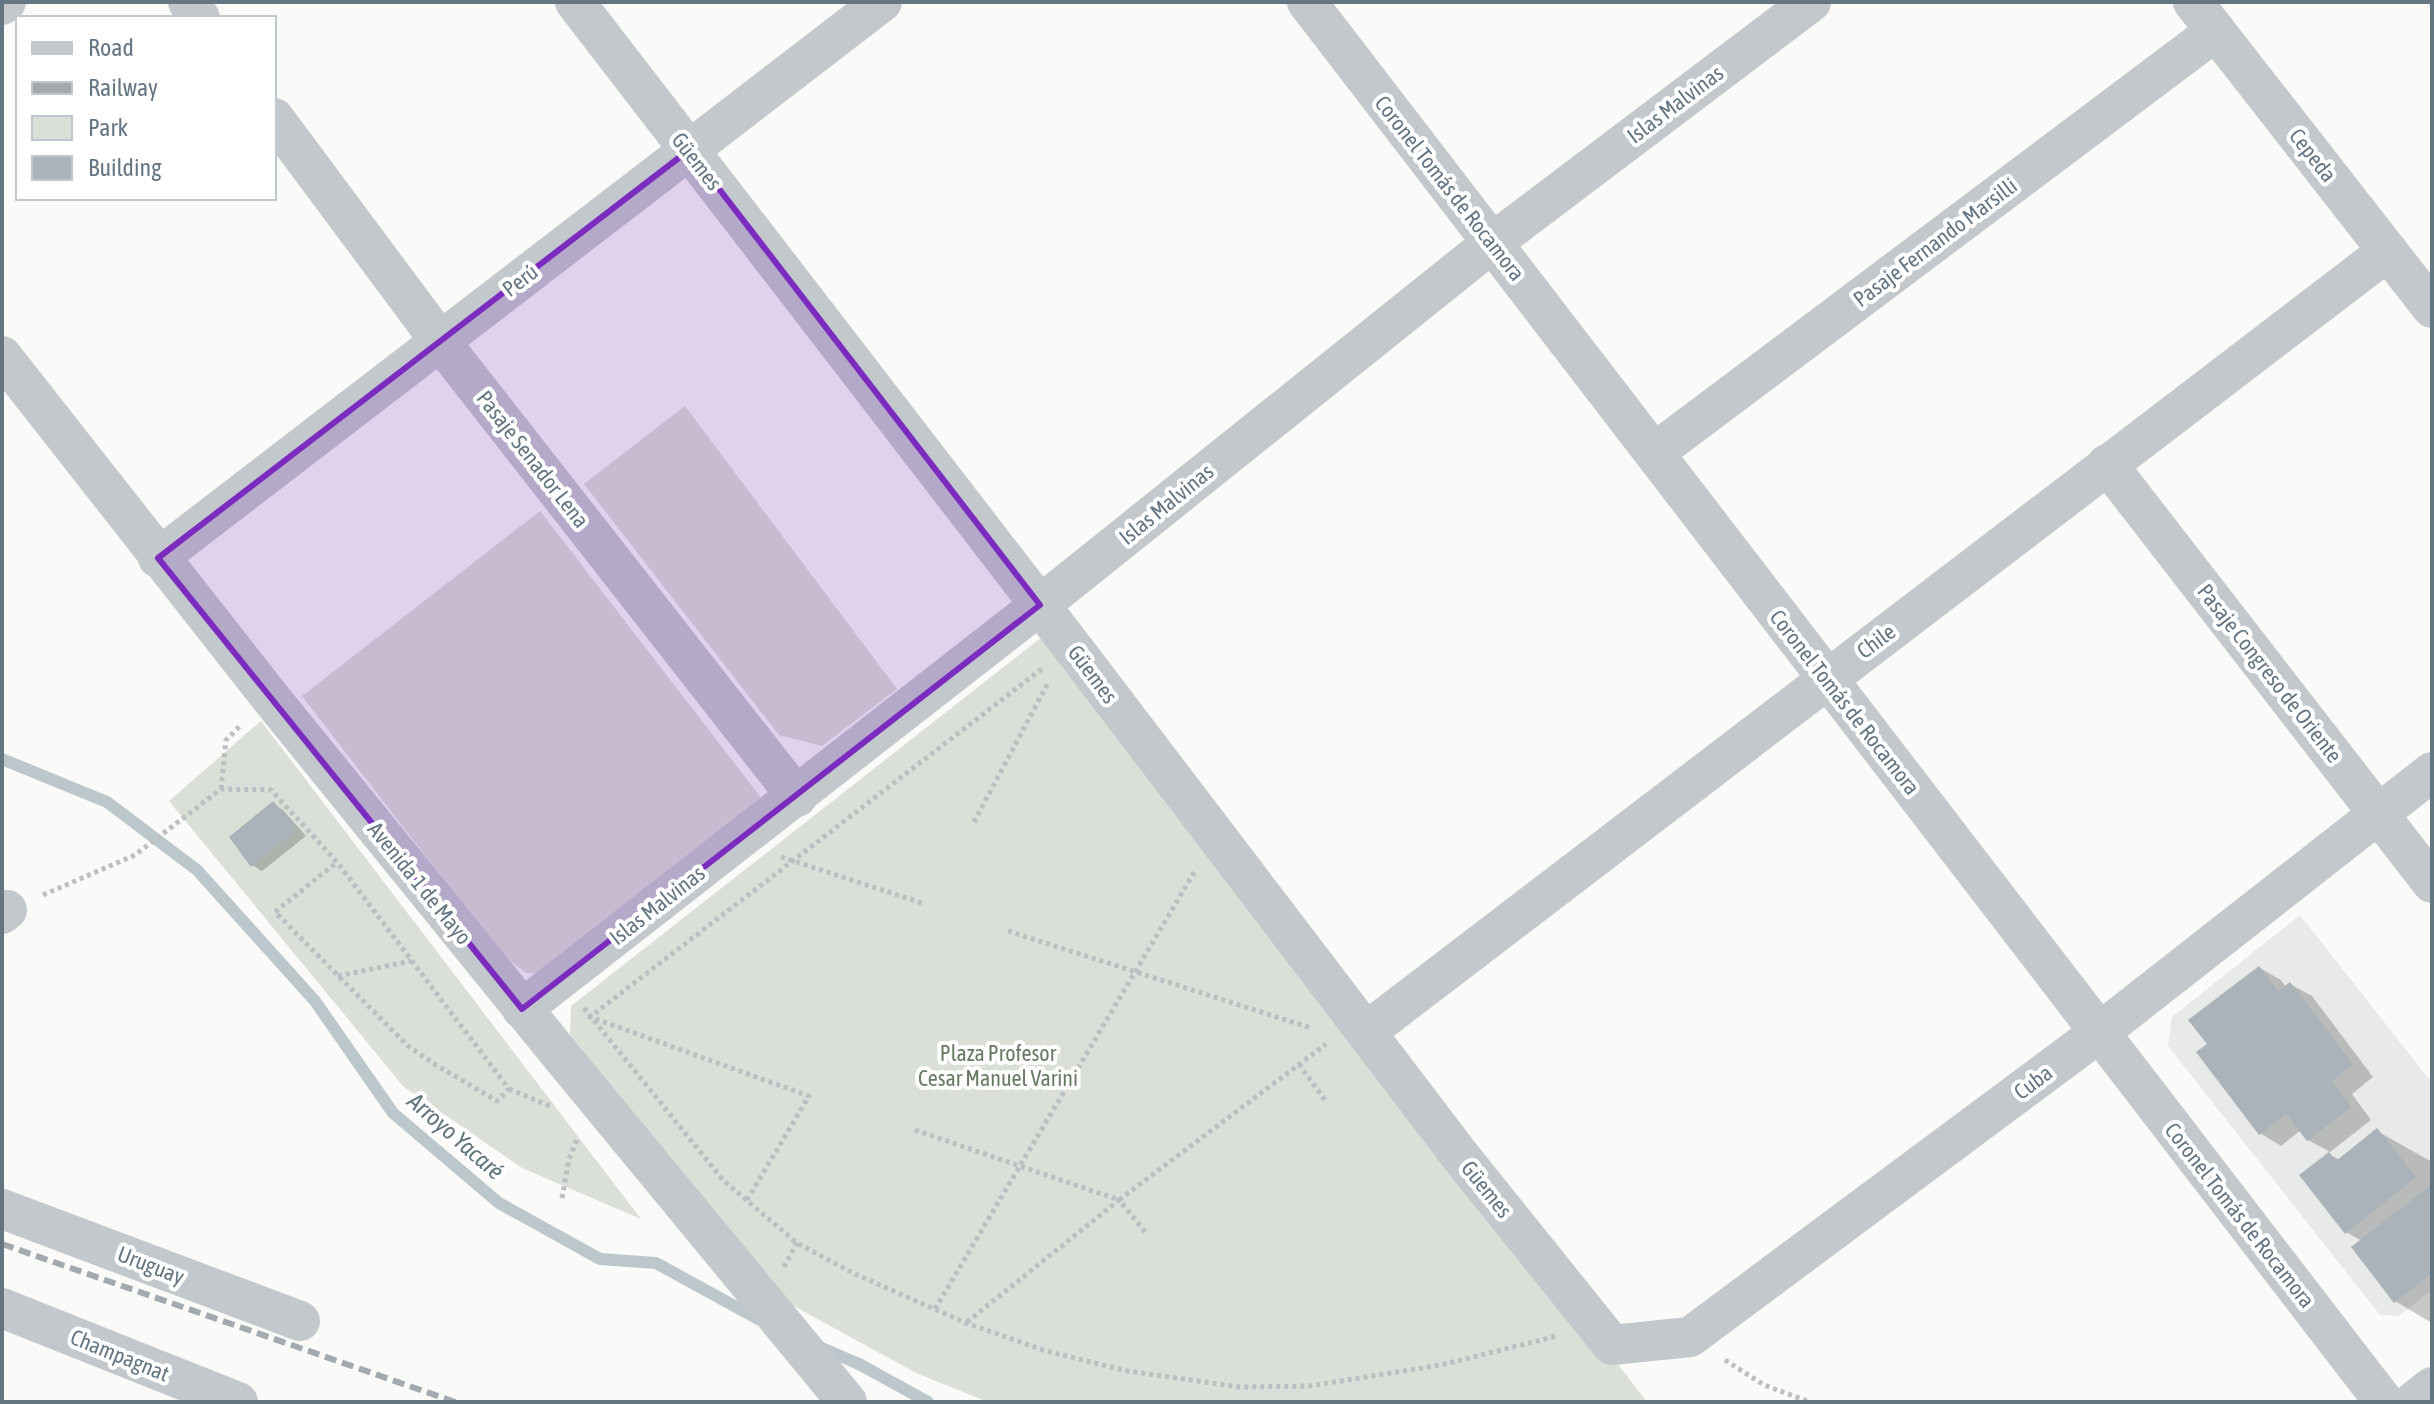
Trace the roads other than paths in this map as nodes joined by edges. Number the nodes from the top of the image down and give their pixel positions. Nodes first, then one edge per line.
1 (575, 2) edge
2 (882, 2) edge
3 (1811, 2) edge
4 (1310, 3) edge
5 (2204, 16) edge
6 (276, 121) edge
7 (689, 150) junction
8 (1492, 243) junction
9 (2388, 251) junction
10 (2432, 308) edge
11 (440, 341) junction
12 (2, 356) edge
13 (1654, 453) junction
14 (2107, 464) junction
15 (158, 558) junction
16 (1040, 605) junction
17 (1827, 678) junction
18 (2432, 772) edge
19 (797, 797) junction
20 (2379, 814) junction
21 (2432, 883) edge
22 (522, 1009) junction
23 (2100, 1032) junction
24 (1351, 1034) junction
25 (2, 1209) edge
26 (2, 1308) edge
27 (300, 1321) dead end
28 (1612, 1345) joint
29 (2432, 1387) edge
30 (238, 1402) edge
31 (847, 1402) edge
32 (2384, 1402) edge
33 (2413, 1402) edge

1 - 7 street, Güemes
2 - 7 street, Perú
3 - 8 street, Islas Malvinas
4 - 8 street, Coronel Tomás de Rocamora
5 - 9 street, Cepeda
5 - 13 street, Pasaje Fernando Marsilli
6 - 11 street, Pasaje Senador Lena
7 - 11 street, Perú
7 - 16 street, Güemes
8 - 13 street, Coronel Tomás de Rocamora
8 - 16 street, Islas Malvinas
9 - 10 street, Cepeda
9 - 14 street, Chile
11 - 15 street, Perú
11 - 19 street, Pasaje Senador Lena
12 - 15 street, Avenida 1 de Mayo
13 - 17 street, Coronel Tomás de Rocamora
14 - 17 street, Chile
14 - 20 street, Pasaje Congreso de Oriente
15 - 22 street, Avenida 1 de Mayo
16 - 19 street, Islas Malvinas
16 - 24 street, Güemes
17 - 23 street, Coronel Tomás de Rocamora
17 - 24 street, Chile
18 - 20 street, Cuba
19 - 22 street, Islas Malvinas
20 - 21 street, Pasaje Congreso de Oriente
20 - 23 street, Cuba
22 - 31 street, Avenida 1 de Mayo
23 - 28 street, Cuba
23 - 32 street, Coronel Tomás de Rocamora
24 - 28 street, Güemes
25 - 27 street, Uruguay
26 - 30 street, Champagnat
29 - 33 street

